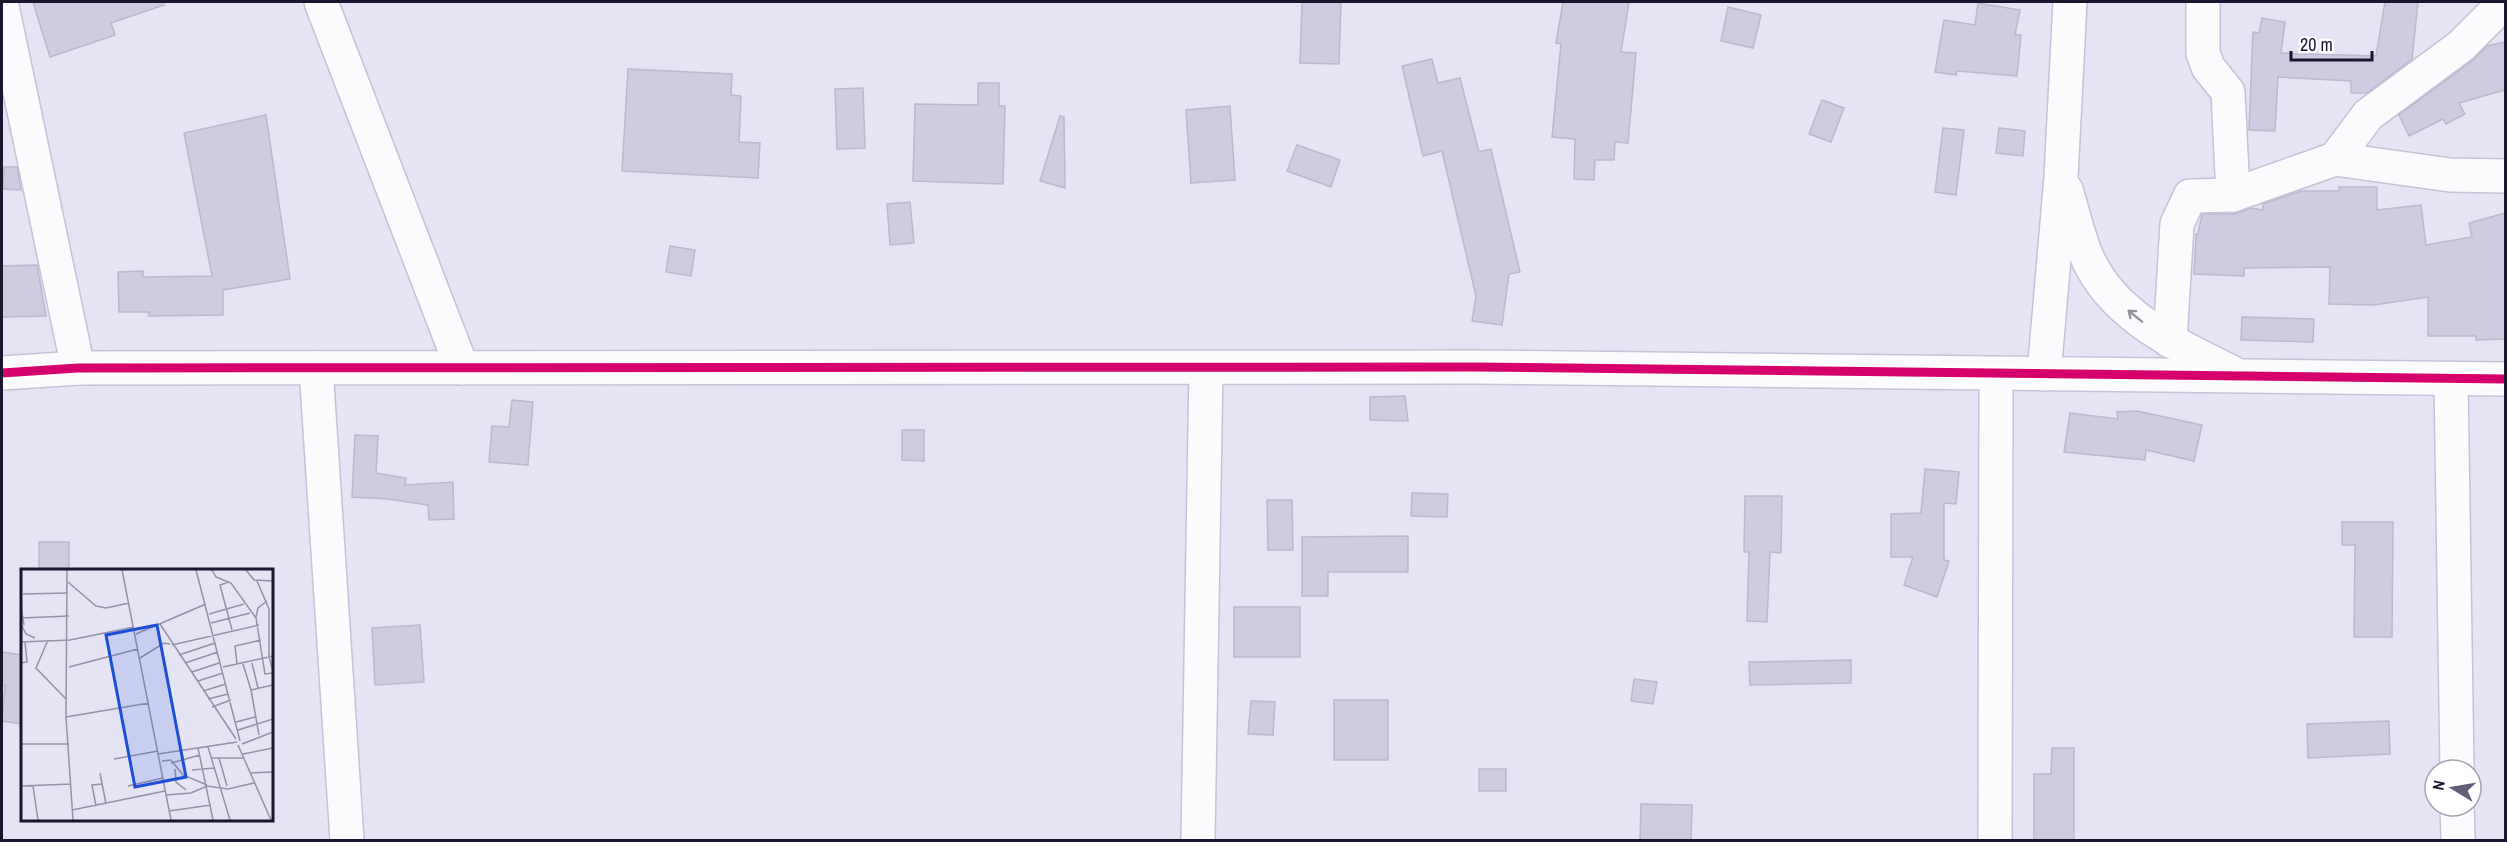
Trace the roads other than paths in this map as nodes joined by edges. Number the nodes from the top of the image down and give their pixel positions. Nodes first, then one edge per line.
1 (321, 2) edge
2 (2070, 2) edge
3 (2203, 2) edge
4 (2505, 2) edge
5 (2, 6) edge
6 (2335, 159) junction
7 (2505, 176) edge
8 (2061, 177) junction
9 (2233, 195) junction
10 (2170, 341) junction
11 (78, 368) junction
12 (316, 368) junction
13 (462, 368) junction
14 (1206, 368) junction
15 (2, 372) edge
16 (1996, 374) junction
17 (2043, 374) junction
18 (2240, 376) junction
19 (2451, 378) junction
20 (2505, 379) edge
21 (2457, 758) edge
22 (2457, 818) edge
23 (347, 840) edge
24 (1198, 840) edge
25 (1995, 840) edge
26 (2458, 840) edge

1 - 13 street
2 - 8 street
3 - 9 street
4 - 6 street
5 - 11 street
6 - 7 street
6 - 9 street
10 -> 8 street
8 - 17 street
9 - 10 street
10 - 18 street
11 - 12 street
11 - 15 street
12 - 13 street
12 - 23 street
13 - 14 street
14 - 16 street
14 - 24 street
16 - 17 street
16 - 25 street
17 - 18 street
18 - 19 street
19 - 20 street
19 - 21 street
22 - 26 street

